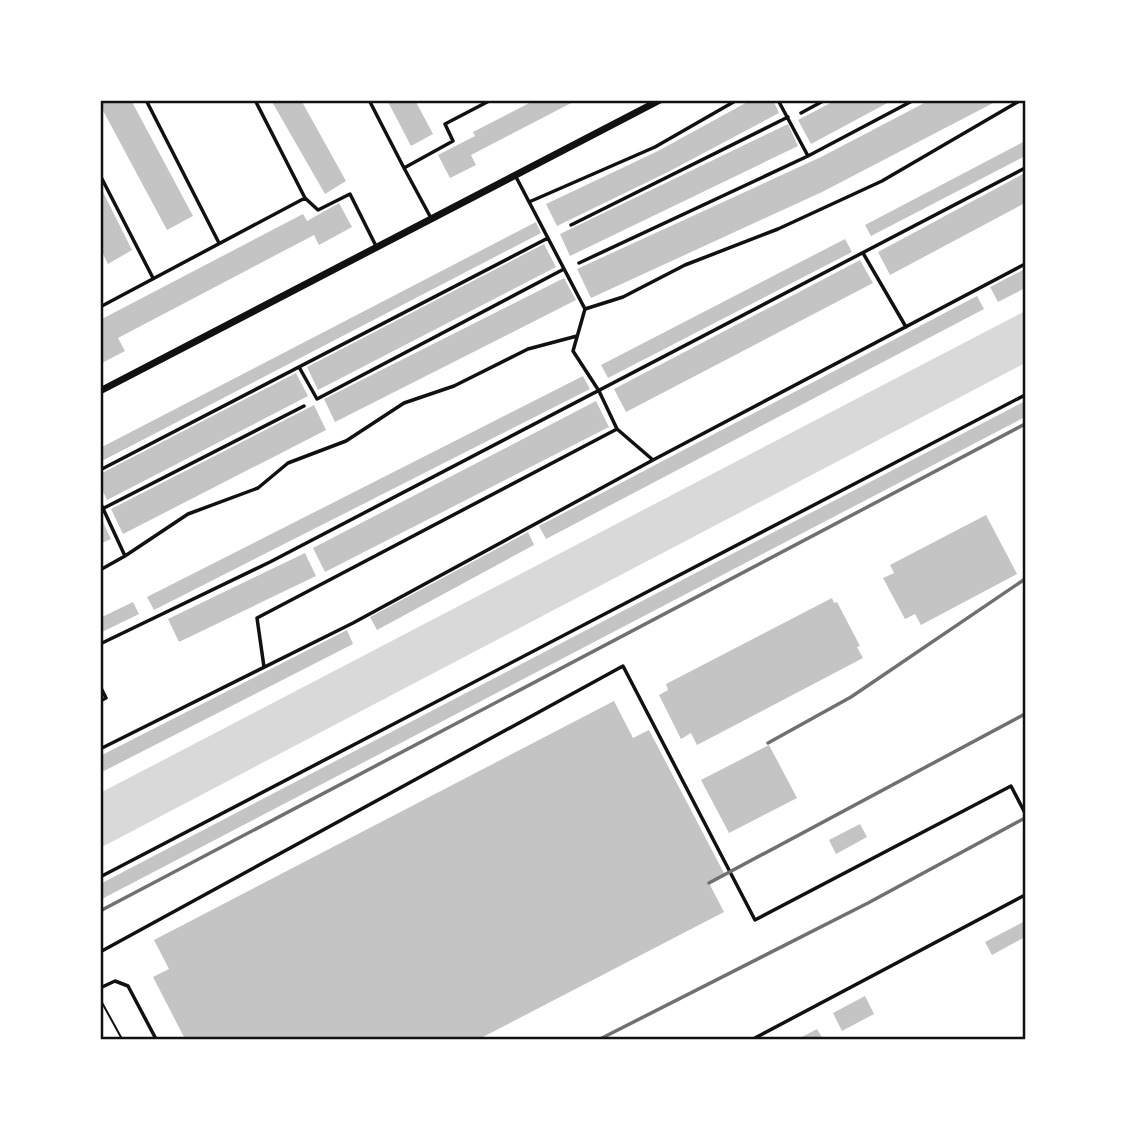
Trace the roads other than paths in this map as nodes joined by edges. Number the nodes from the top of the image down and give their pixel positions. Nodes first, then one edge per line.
1 (146, 100) edge
2 (255, 100) edge
3 (369, 100) edge
4 (491, 100) edge
5 (660, 100) edge
6 (737, 100) edge
7 (778, 100) edge
8 (825, 100) edge
9 (915, 100) edge
10 (1021, 100) edge
11 (801, 113) dead end
12 (788, 117) junction
13 (808, 156) junction
14 (404, 168) junction
15 (1025, 169) edge
16 (100, 174) edge
17 (515, 175) junction
18 (305, 198) junction
19 (529, 202) junction
20 (431, 218) junction
21 (571, 225) dead end
22 (548, 238) junction
23 (219, 243) junction
24 (376, 247) junction
25 (863, 253) junction
26 (579, 263) dead end
27 (1025, 264) edge
28 (564, 268) junction
29 (153, 278) junction
30 (100, 307) edge
31 (585, 309) junction
32 (906, 327) junction
33 (577, 336) junction
34 (299, 367) junction
35 (100, 391) edge
36 (599, 391) junction
37 (1025, 395) edge
38 (304, 406) dead end
39 (617, 429) junction
40 (653, 460) junction
41 (100, 470) edge
42 (100, 502) edge
43 (101, 510) edge
44 (125, 556) junction
45 (100, 570) edge
46 (100, 644) edge
47 (264, 667) junction
48 (100, 686) edge
49 (100, 701) edge
50 (100, 749) edge
51 (1025, 813) edge
52 (100, 877) edge
53 (1025, 895) edge
54 (102, 951) edge
55 (100, 988) edge
56 (156, 1039) edge
57 (753, 1039) edge

1 - 23 lane
2 - 18 lane
3 - 14 lane
4 - 14 lane
5 - 17 street
6 - 19 lane
7 - 12 lane
8 - 11 lane
9 - 13 lane
10 - 31 lane
12 - 13 lane
12 - 21 lane
13 - 26 lane
14 - 20 lane
15 - 25 lane
16 - 29 lane
17 - 19 lane
17 - 20 street
18 - 23 lane
18 - 24 lane
19 - 22 lane
20 - 24 street
22 - 28 lane
22 - 34 lane
23 - 29 lane
24 - 35 street
25 - 32 lane
25 - 36 lane
27 - 32 lane
28 - 31 lane
28 - 34 lane
29 - 30 lane
31 - 33 lane
32 - 40 lane
33 - 36 lane
33 - 44 lane
34 - 41 lane
36 - 39 lane
36 - 46 lane
37 - 52 lane
38 - 43 lane
39 - 40 lane
39 - 47 lane
40 - 47 lane
42 - 43 lane
43 - 44 lane
44 - 45 lane
47 - 50 lane
48 - 49 lane
51 - 54 lane
53 - 57 lane
55 - 56 lane

